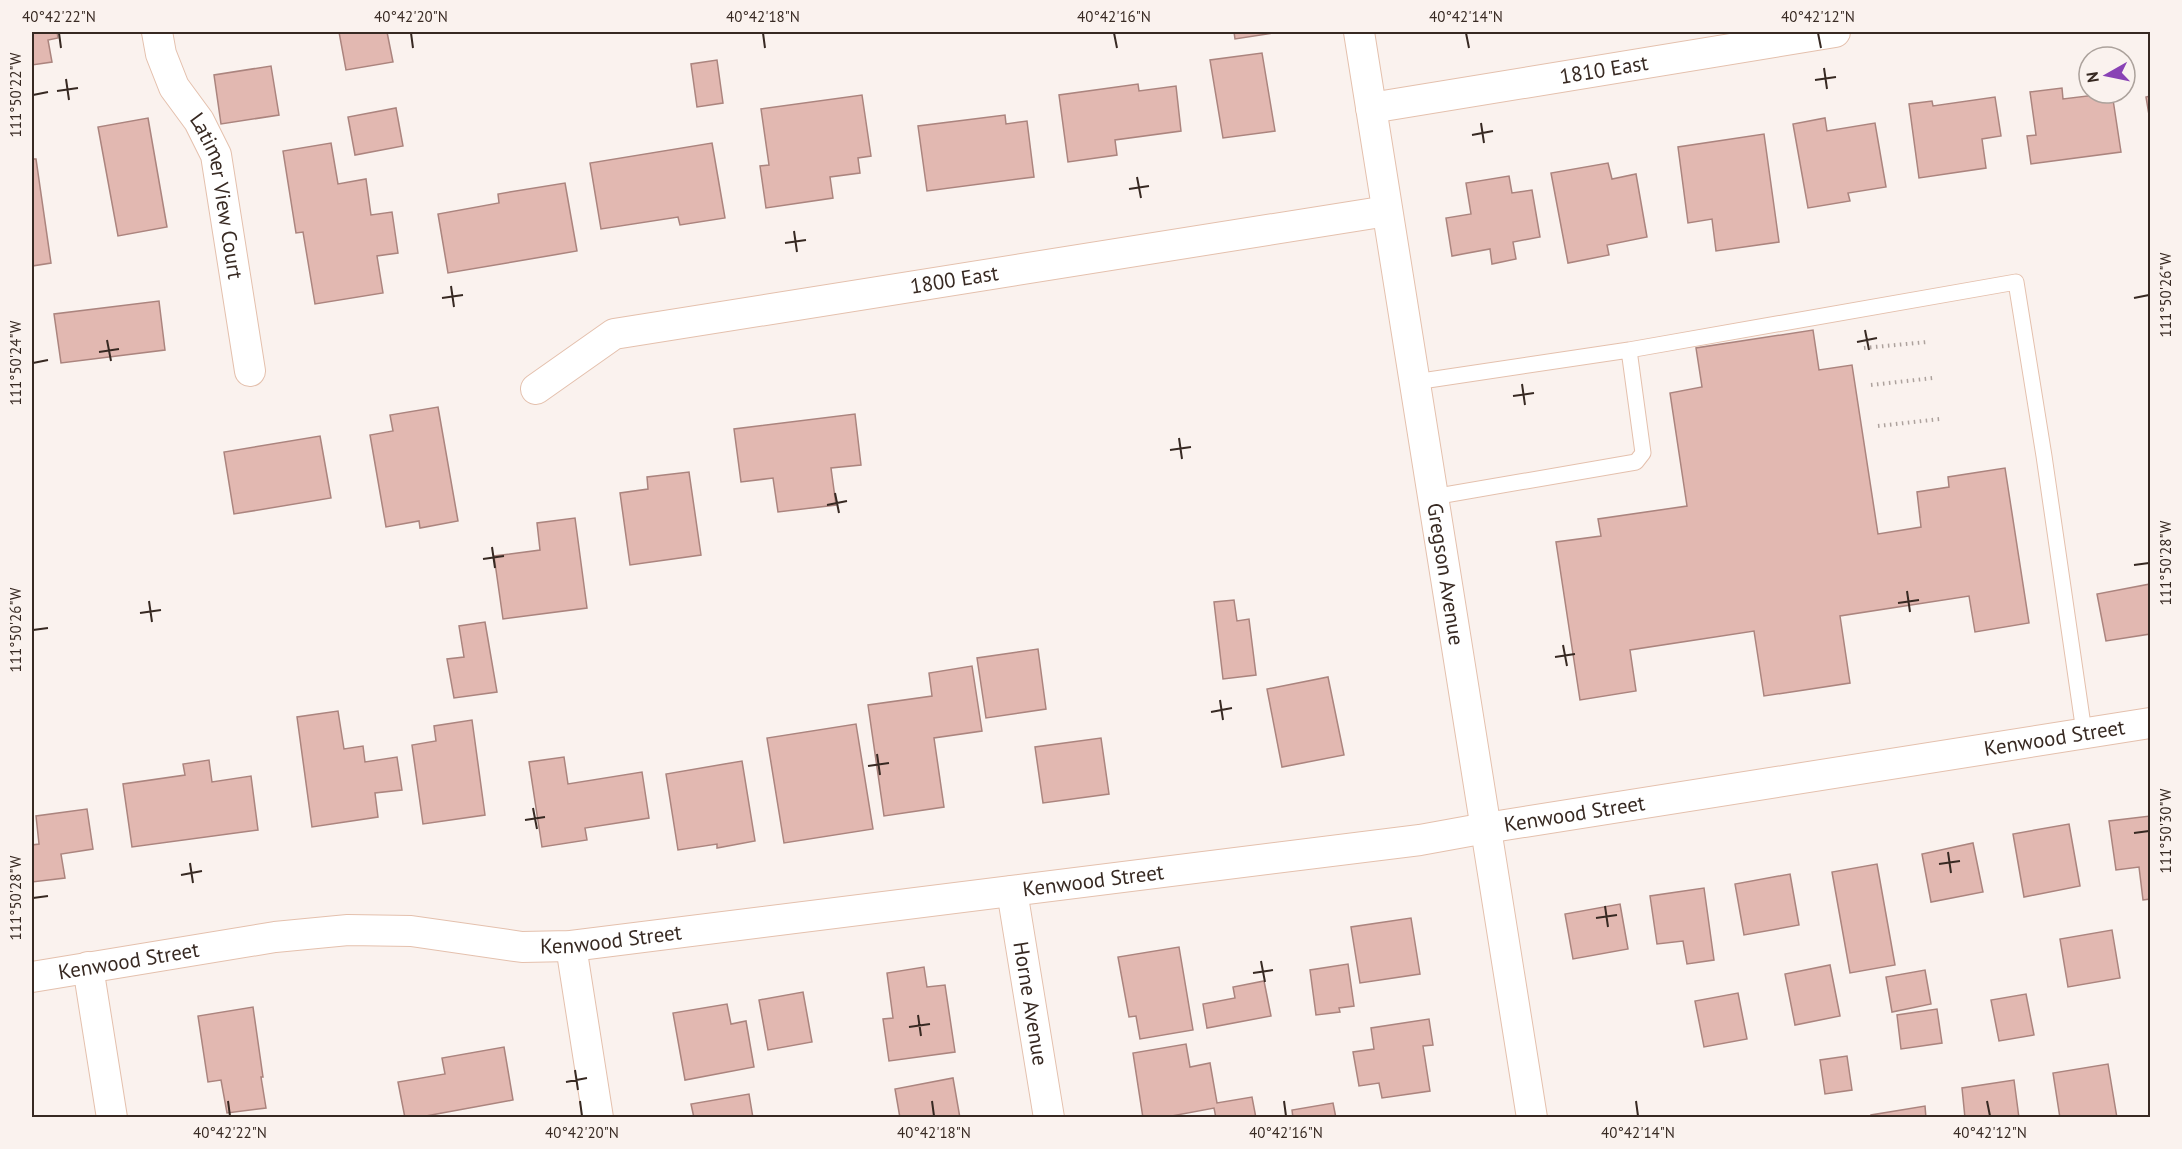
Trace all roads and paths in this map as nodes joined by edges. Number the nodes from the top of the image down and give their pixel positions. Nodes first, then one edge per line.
1 (157, 32) edge
2 (1359, 32) edge
3 (1835, 32) edge
4 (1371, 108) junction
5 (1387, 211) junction
6 (1927, 342) dead end
7 (1864, 348) dead end
8 (1629, 350) junction
9 (250, 371) dead end
10 (1933, 378) dead end
11 (1414, 382) junction
12 (1870, 385) dead end
13 (536, 389) dead end
14 (1940, 419) dead end
15 (1878, 426) dead end
16 (1433, 497) junction
17 (2151, 723) edge
18 (2084, 732) junction
19 (1486, 828) junction
20 (1012, 891) junction
21 (571, 946) junction
22 (88, 967) junction
23 (32, 977) edge
24 (112, 1118) edge
25 (598, 1118) edge
26 (1049, 1118) edge
27 (1532, 1118) edge

1 - 9 street, Latimer View Court
2 - 4 street, Gregson Avenue
3 - 4 street, 1810 East
4 - 5 street, Gregson Avenue
5 - 11 street, Gregson Avenue
5 - 13 street, 1800 East
6 - 7 path
8 - 11 lane
8 - 16 lane
8 - 18 lane
10 - 12 path
11 - 16 street, Gregson Avenue
14 - 15 path
16 - 19 street, Gregson Avenue
17 - 18 street, Kenwood Street
18 - 19 street, Kenwood Street
19 - 20 street, Kenwood Street
19 - 27 street, Gregson Avenue
20 - 21 street, Kenwood Street
20 - 26 street, Horne Avenue
21 - 22 street, Kenwood Street
21 - 25 street
22 - 23 street, Kenwood Street
22 - 24 street

